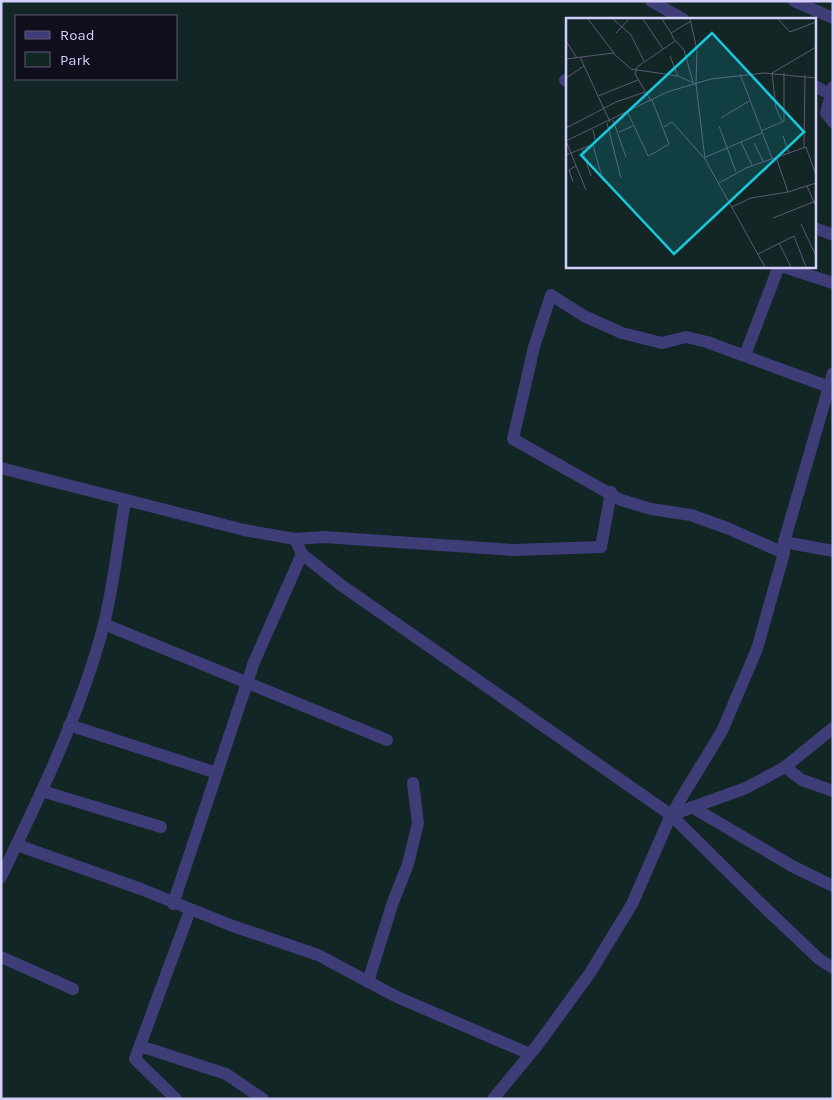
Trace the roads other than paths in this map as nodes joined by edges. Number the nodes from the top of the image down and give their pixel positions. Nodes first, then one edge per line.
1 (651, 1) edge
2 (799, 2) edge
3 (681, 18) edge
4 (833, 18) edge
5 (816, 86) edge
6 (831, 90) edge
7 (833, 122) edge
8 (816, 228) edge
9 (833, 235) edge
10 (779, 268) edge
11 (786, 268) edge
12 (833, 283) edge
13 (745, 355) junction
14 (833, 373) edge
15 (829, 387) junction
16 (1, 468) edge
17 (611, 492) junction
18 (125, 501) junction
19 (296, 539) junction
20 (784, 548) junction
21 (833, 551) edge
22 (302, 554) junction
23 (104, 624) junction
24 (247, 682) junction
25 (69, 724) junction
26 (833, 728) edge
27 (387, 740) dead end
28 (785, 767) junction
29 (217, 773) junction
30 (413, 783) dead end
31 (42, 791) junction
32 (833, 791) edge
33 (692, 807) junction
34 (672, 815) junction
35 (161, 828) dead end
36 (17, 845) junction
37 (2, 872) edge
38 (833, 886) edge
39 (173, 904) junction
40 (190, 910) junction
41 (1, 957) edge
42 (833, 968) edge
43 (368, 982) junction
44 (73, 989) dead end
45 (140, 1046) junction
46 (530, 1054) junction
47 (176, 1099) edge
48 (262, 1099) edge
49 (493, 1099) edge

1 - 3 street
2 - 4 street
5 - 6 street
6 - 7 street
8 - 9 street
10 - 13 street
11 - 12 street
13 - 15 street
13 - 17 street
14 - 15 street
15 - 20 street
16 - 18 street
17 - 19 street
17 - 20 street
18 - 19 street
18 - 23 street
19 - 22 street
20 - 21 street
20 - 34 street
22 - 24 street
22 - 34 street
23 - 24 street
23 - 25 street
24 - 27 street
24 - 29 street
25 - 29 street
25 - 31 street
26 - 28 street
28 - 32 street
28 - 33 street
29 - 39 street
30 - 43 street
31 - 35 street
31 - 36 street
33 - 34 street
33 - 38 street
34 - 42 street
34 - 46 street
36 - 37 street
36 - 39 street
39 - 40 street
40 - 43 street
40 - 45 street
41 - 44 street
43 - 46 street
45 - 47 street
45 - 48 street
46 - 49 street

